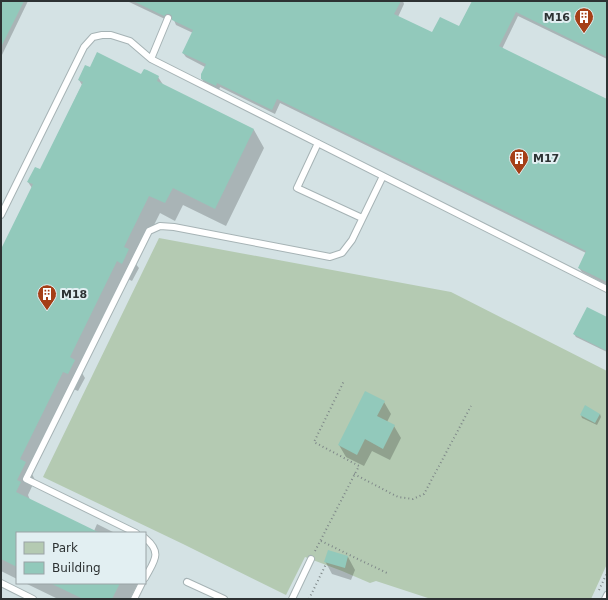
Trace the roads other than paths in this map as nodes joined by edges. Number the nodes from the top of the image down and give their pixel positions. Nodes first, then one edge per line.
1 (168, 18) dead end
2 (151, 59) junction
3 (318, 143) junction
4 (383, 176) junction
5 (1, 215) edge
6 (362, 218) junction
7 (607, 288) edge
8 (134, 532) edge
9 (146, 539) edge
10 (311, 559) road end
11 (146, 576) edge
12 (187, 582) dead end
13 (1, 583) edge
14 (142, 584) edge
15 (607, 595) edge
16 (33, 599) edge
17 (134, 599) edge
18 (224, 599) edge
19 (292, 599) edge
20 (605, 599) edge

1 - 2 lane
2 - 3 lane
2 - 5 lane
3 - 4 lane
3 - 6 lane
4 - 6 lane
4 - 7 lane
6 - 8 lane
9 - 11 lane
10 - 19 lane
12 - 18 lane
13 - 16 lane
14 - 17 lane
15 - 20 lane

